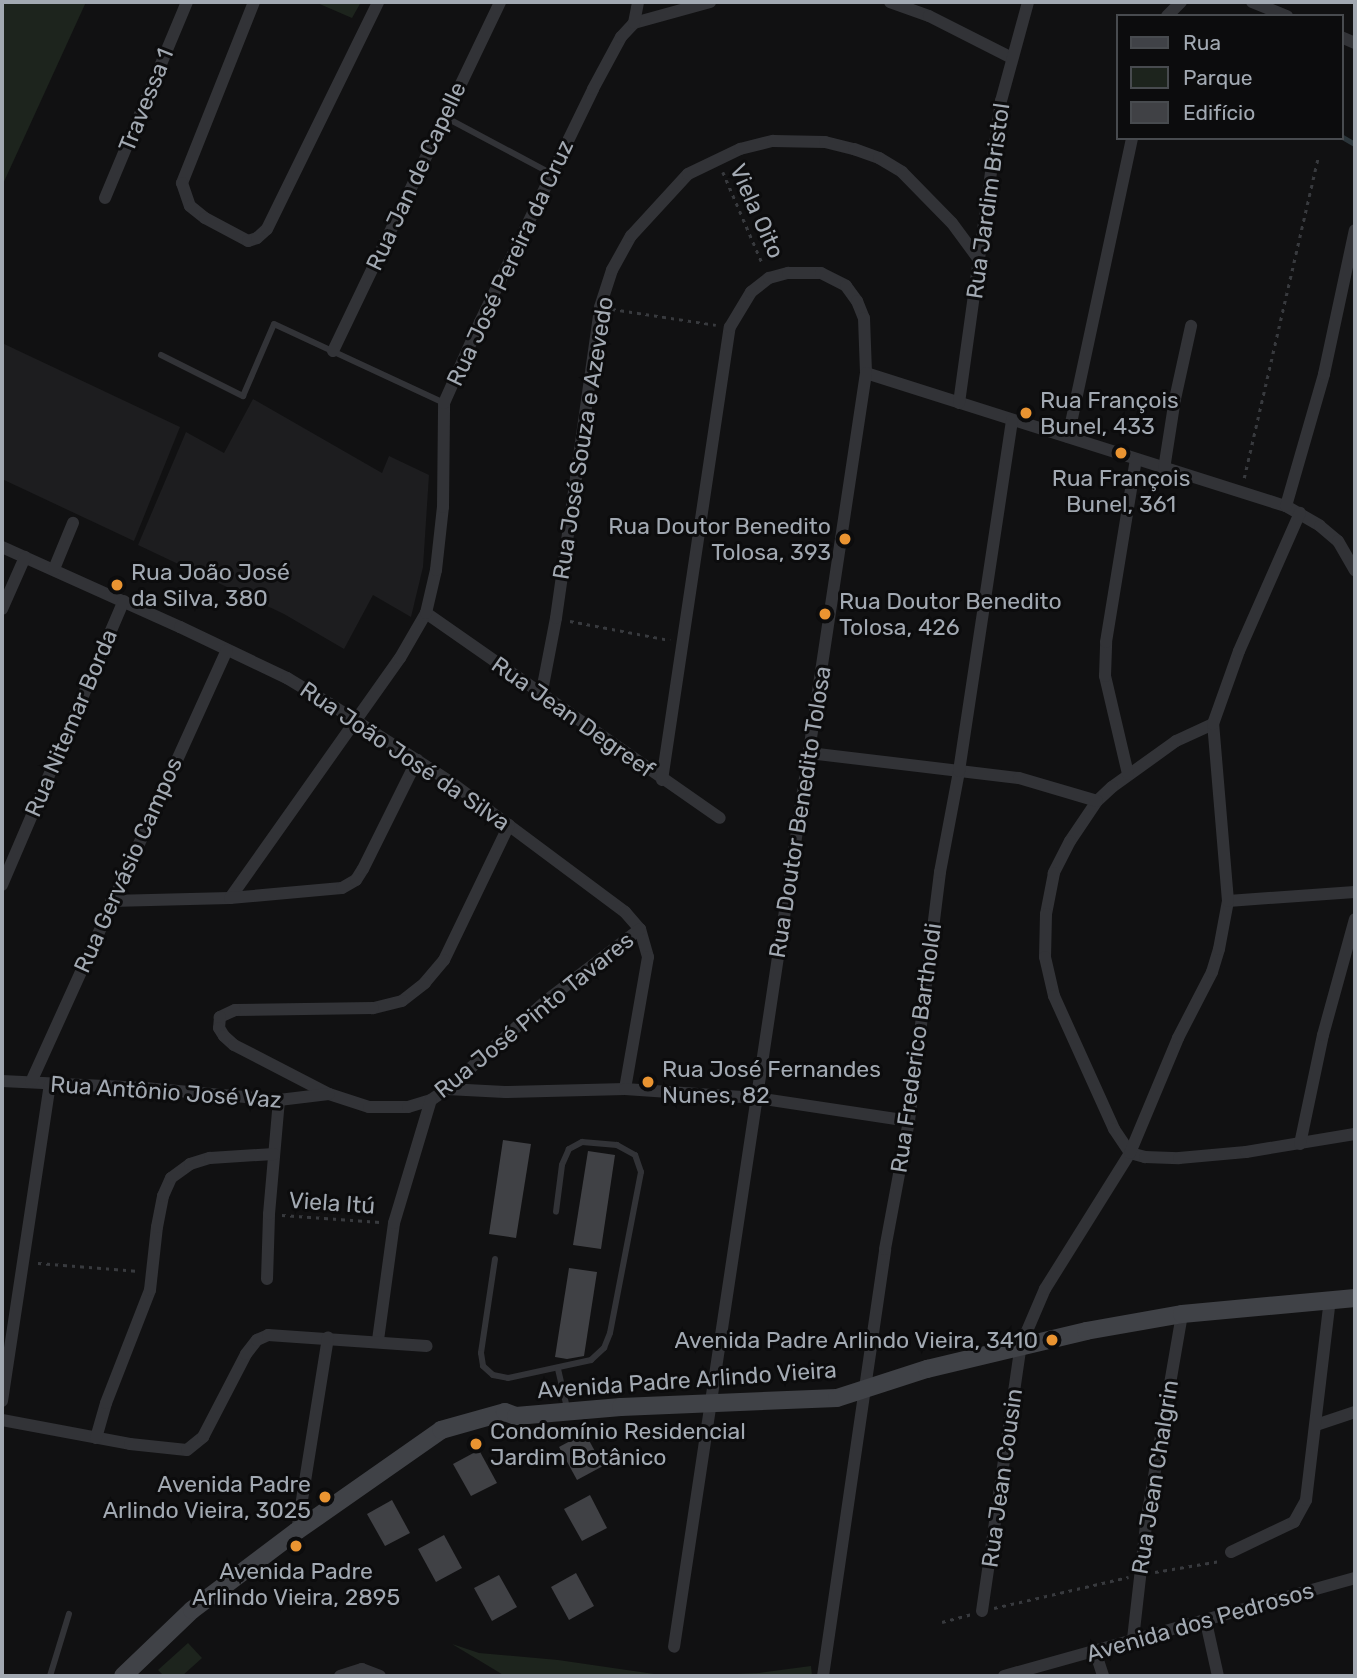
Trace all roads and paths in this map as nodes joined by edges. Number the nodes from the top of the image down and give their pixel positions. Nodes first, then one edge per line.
1 (187, 2) edge
2 (254, 2) edge
3 (378, 2) edge
4 (500, 2) edge
5 (638, 2) edge
6 (710, 2) edge
7 (890, 2) edge
8 (1028, 2) edge
9 (1252, 2) edge
10 (1282, 14) edge
11 (634, 23) junction
12 (1010, 57) junction
13 (445, 117) junction
14 (1132, 140) edge
15 (1318, 157) dead end
16 (717, 158) junction
17 (552, 174) junction
18 (105, 198) dead end
19 (1355, 230) edge
20 (980, 261) junction
21 (769, 278) junction
22 (600, 307) junction
23 (1191, 326) dead end
24 (730, 327) junction
25 (333, 351) junction
26 (161, 355) dead end
27 (866, 373) junction
28 (959, 402) junction
29 (444, 403) junction
30 (1012, 419) junction
31 (1068, 437) junction
32 (1136, 459) junction
33 (1164, 470) junction
34 (1241, 494) junction
35 (1286, 506) junction
36 (1300, 513) junction
37 (73, 523) dead end
38 (2, 547) edge
39 (25, 557) junction
40 (54, 569) junction
41 (1355, 570) edge
42 (124, 601) junction
43 (2, 609) edge
44 (426, 613) junction
45 (556, 618) junction
46 (684, 642) junction
47 (227, 650) junction
48 (541, 696) junction
49 (356, 720) junction
50 (1213, 724) junction
51 (809, 753) junction
52 (417, 760) junction
53 (959, 771) junction
54 (1128, 774) junction
55 (662, 780) junction
56 (1097, 801) junction
57 (720, 818) dead end
58 (509, 825) junction
59 (2, 885) edge
60 (1355, 892) edge
61 (230, 898) junction
62 (111, 901) junction
63 (1228, 901) junction
64 (1355, 919) edge
65 (640, 929) junction
66 (2, 1081) edge
67 (31, 1082) junction
68 (50, 1085) junction
69 (447, 1089) junction
70 (625, 1090) junction
71 (329, 1094) junction
72 (757, 1098) junction
73 (279, 1100) junction
74 (431, 1100) junction
75 (909, 1121) junction
76 (1355, 1134) edge
77 (1300, 1144) junction
78 (1130, 1153) junction
79 (274, 1154) junction
80 (556, 1212) dead end
81 (269, 1214) junction
82 (394, 1223) junction
83 (495, 1259) dead end
84 (20, 1262) junction
85 (154, 1272) junction
86 (267, 1279) dead end
87 (1355, 1298) edge
88 (1330, 1299) junction
89 (1182, 1314) junction
90 (328, 1337) junction
91 (378, 1340) junction
92 (1021, 1345) junction
93 (427, 1346) dead end
94 (558, 1369) junction
95 (866, 1388) junction
96 (2, 1401) edge
97 (711, 1403) junction
98 (568, 1412) junction
99 (1355, 1412) edge
100 (2, 1420) edge
101 (1316, 1424) junction
102 (96, 1438) junction
103 (297, 1531) junction
104 (1231, 1552) joint
105 (1139, 1574) junction
106 (1355, 1578) edge
107 (982, 1611) junction
108 (69, 1614) dead end
109 (942, 1622) dead end
110 (1206, 1622) junction
111 (1133, 1639) junction
112 (674, 1647) dead end
113 (1095, 1651) junction
114 (50, 1676) edge
115 (123, 1676) edge
116 (340, 1676) edge
117 (380, 1676) edge
118 (823, 1676) edge
119 (1004, 1676) edge
120 (1103, 1676) edge
121 (1219, 1676) edge

1 - 18 street, Travessa 1
2 - 3 street
4 - 13 street, Rua Jan de Capelle
5 - 11 street, Rua José Pereira da Cruz
6 - 11 street
7 - 12 street
8 - 12 street, Rua Jardim Bristol
9 - 10 street
11 - 17 street, Rua José Pereira da Cruz
12 - 20 street, Rua Jardim Bristol
13 - 17 lane
13 - 25 street, Rua Jan de Capelle
14 - 31 street
15 - 34 path
16 - 20 street, Rua José Souza e Azevedo
16 - 21 path, Viela Oito
16 - 22 street, Rua José Souza e Azevedo
17 - 29 street, Rua José Pereira da Cruz
19 - 35 street
20 - 28 street, Rua Jardim Bristol
21 - 24 street
21 - 27 street, Rua Doutor Benedito Tolosa
22 - 24 path
22 - 45 street, Rua José Souza e Azevedo
23 - 33 street
24 - 46 street
25 - 26 lane
25 - 29 lane
27 - 28 street
27 - 51 street, Rua Doutor Benedito Tolosa
28 - 30 street
29 - 44 street, Rua José Pereira da Cruz
30 - 31 street
30 - 53 street, Rua Frederico Bartholdi
31 - 32 street
32 - 33 street
32 - 54 street
33 - 34 street
34 - 35 street
35 - 36 street
36 - 41 street
36 - 50 street
37 - 40 street
38 - 39 street, Rua João José da Silva
39 - 40 street, Rua João José da Silva
39 - 43 street
40 - 42 street, Rua João José da Silva
42 - 47 street, Rua João José da Silva
42 - 59 street, Rua Nitemar Borda
44 - 48 street, Rua Jean Degreef
44 - 49 street, Rua José Pereira da Cruz
45 - 46 path
45 - 48 street, Rua José Souza e Azevedo
46 - 55 street
47 - 49 street, Rua João José da Silva
47 - 62 street, Rua Gervásio Campos
48 - 55 street, Rua Jean Degreef
49 - 52 street, Rua João José da Silva
49 - 61 street, Rua José Pereira da Cruz
50 - 54 street
50 - 63 street, Rua Jean Cousin
51 - 53 street
51 - 72 street, Rua Doutor Benedito Tolosa
52 - 58 street, Rua João José da Silva
52 - 61 street
53 - 56 street
53 - 75 street, Rua Frederico Bartholdi
54 - 56 street
55 - 57 street, Rua Jean Degreef
56 - 78 street
58 - 65 street, Rua João José da Silva
58 - 71 street, Rua José Pinto Tavares
60 - 63 street
61 - 62 street
62 - 67 street, Rua Gervásio Campos
63 - 78 street, Rua Jean Cousin
64 - 77 street
65 - 69 street, Rua José Pinto Tavares
65 - 70 street
66 - 67 street, Rua Antônio José Vaz
67 - 68 street, Rua Antônio José Vaz
68 - 73 street, Rua Antônio José Vaz
68 - 84 street
69 - 70 street
69 - 74 street, Rua José Pinto Tavares
70 - 72 street
71 - 73 street, Rua Antônio José Vaz
71 - 74 street, Rua José Pinto Tavares
72 - 75 street
72 - 97 street, Rua Doutor Benedito Tolosa
73 - 79 street
74 - 82 street
75 - 95 street, Rua Frederico Bartholdi
76 - 77 street
77 - 78 street
78 - 92 street, Rua Jean Cousin
79 - 81 street
79 - 85 street
80 - 94 lane
81 - 82 path, Viela Itú
81 - 86 street
82 - 91 street
83 - 94 lane
84 - 85 path
84 - 96 street
85 - 102 street
87 - 88 main road, Avenida Padre Arlindo Vieira
88 - 89 main road, Avenida Padre Arlindo Vieira
88 - 101 street
89 - 92 main road, Avenida Padre Arlindo Vieira
89 - 105 street, Rua Jean Chalgrin
90 - 91 street
90 - 102 street
90 - 103 street
91 - 93 street
92 - 95 main road, Avenida Padre Arlindo Vieira
92 - 107 street, Rua Jean Cousin
94 - 98 lane
95 - 97 main road, Avenida Padre Arlindo Vieira
95 - 118 street, Rua Frederico Bartholdi
97 - 98 main road, Avenida Padre Arlindo Vieira
97 - 112 street, Rua Doutor Benedito Tolosa
98 - 103 main road, Avenida Padre Arlindo Vieira
99 - 101 street
100 - 102 street
101 - 104 street
103 - 115 main road, Avenida Padre Arlindo Vieira
104 - 105 path
105 - 107 path
105 - 111 street, Rua Jean Chalgrin
106 - 110 street, Avenida dos Pedrosos
107 - 109 path
108 - 114 lane
110 - 111 street, Avenida dos Pedrosos
110 - 121 street
111 - 113 street, Avenida dos Pedrosos
113 - 119 street, Avenida dos Pedrosos
113 - 120 street
116 - 117 street

